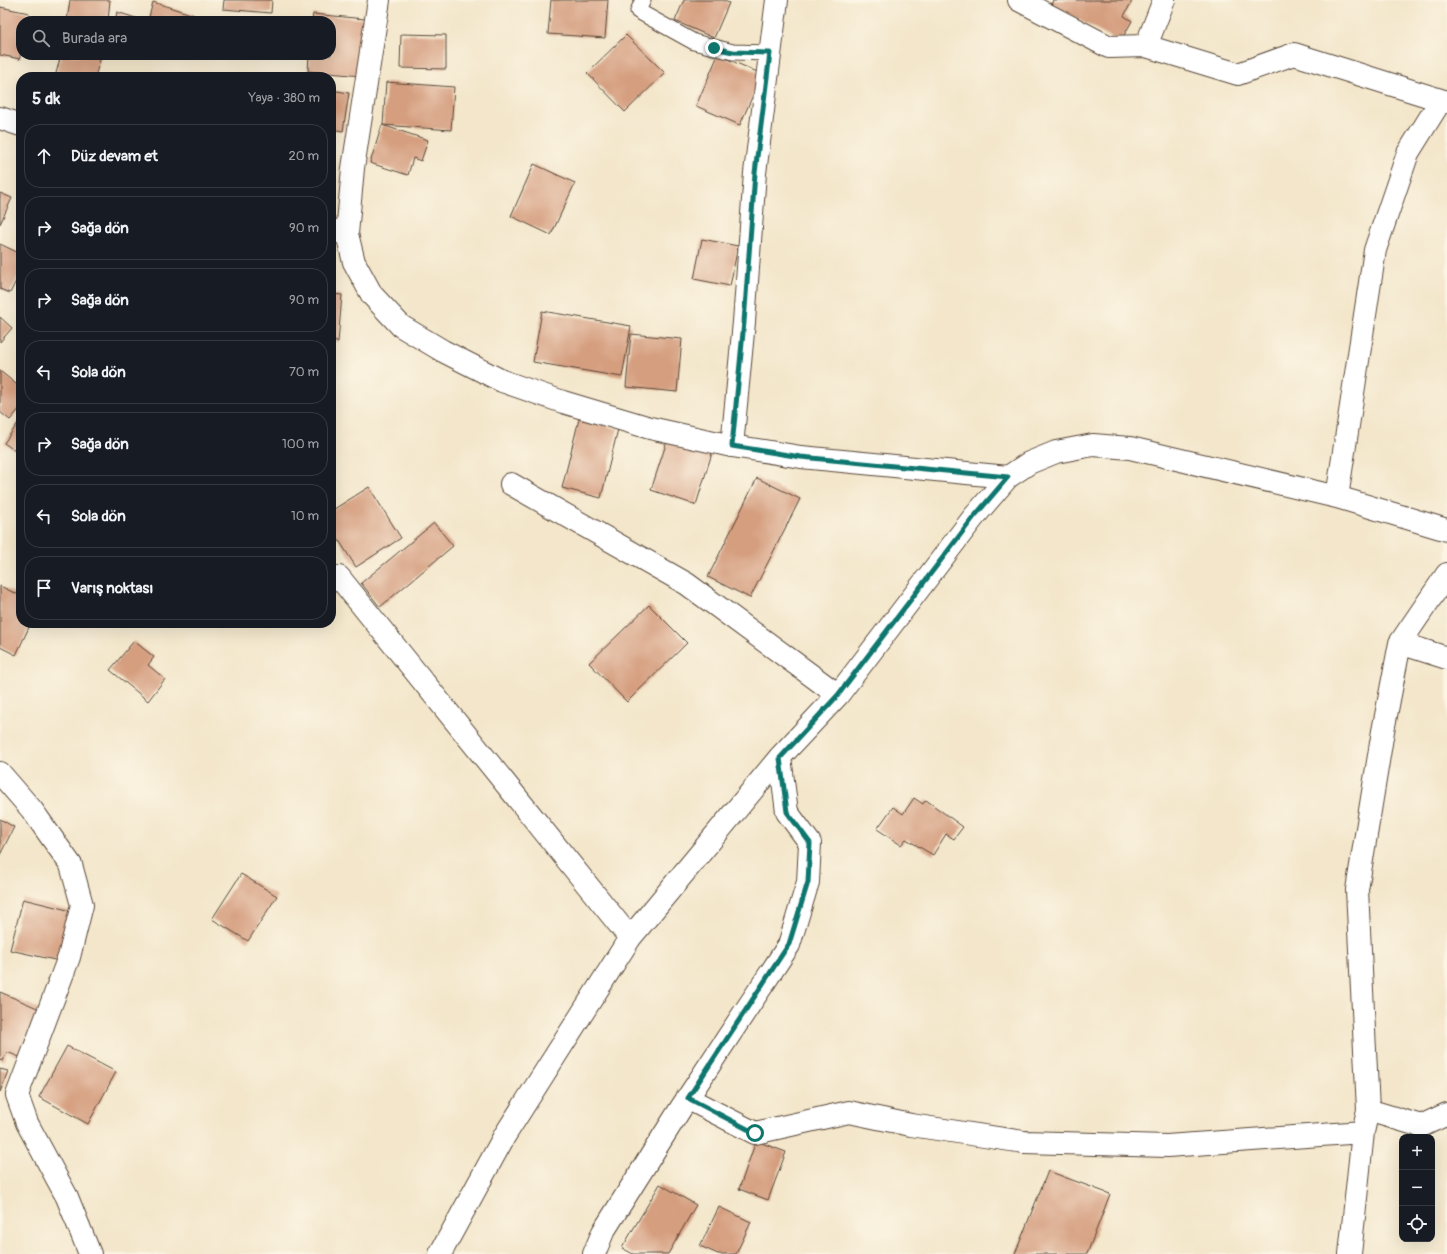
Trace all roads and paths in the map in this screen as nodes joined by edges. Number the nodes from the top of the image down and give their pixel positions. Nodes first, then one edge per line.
1 (379, 0) edge
2 (643, 0) edge
3 (777, 0) edge
4 (1019, 0) edge
5 (1164, 0) edge
6 (1146, 46) junction
7 (770, 53) junction
8 (1444, 101) edge
9 (0, 118) edge
10 (16, 123) edge
11 (339, 232) edge
12 (732, 446) junction
13 (1008, 477) junction
14 (510, 484) dead end
15 (1337, 497) junction
16 (1447, 530) edge
17 (1447, 574) edge
18 (336, 578) edge
19 (1400, 643) junction
20 (1447, 658) edge
21 (838, 695) junction
22 (780, 758) junction
23 (0, 773) edge
24 (630, 938) junction
25 (688, 1098) junction
26 (1368, 1110) junction
27 (1447, 1114) edge
28 (1363, 1132) junction
29 (90, 1254) edge
30 (440, 1254) edge
31 (594, 1254) edge
32 (1350, 1254) edge

1 - 11 street
2 - 7 lane
3 - 7 street
4 - 6 street
5 - 6 street
6 - 8 street
7 - 12 street
8 - 15 street
9 - 10 street
11 - 12 street
12 - 13 street
13 - 15 street
13 - 21 street
14 - 21 street
15 - 16 street
17 - 19 street
18 - 24 street
19 - 20 street
19 - 26 street
21 - 22 street
22 - 24 street
22 - 25 street
23 - 29 street
24 - 30 street
25 - 28 street
25 - 31 street
26 - 27 street
26 - 28 street
28 - 32 street

